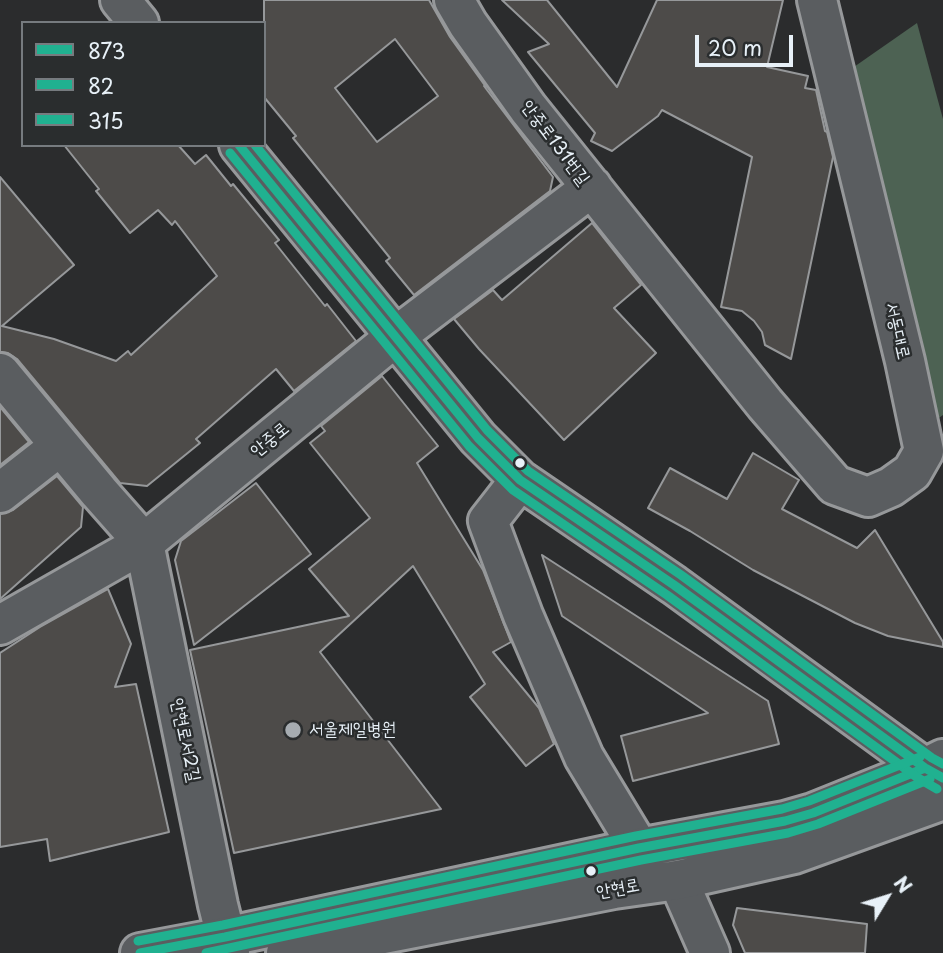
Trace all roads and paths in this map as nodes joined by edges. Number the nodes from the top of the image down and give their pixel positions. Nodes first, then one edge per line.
1 (120, 0) edge
2 (454, 0) edge
3 (817, 0) edge
4 (137, 21) edge
5 (241, 147) edge
6 (592, 187) junction
7 (395, 337) junction
8 (0, 373) edge
9 (933, 443) edge
10 (60, 446) junction
11 (520, 480) junction
12 (0, 493) edge
13 (144, 543) junction
14 (0, 625) edge
15 (939, 776) edge
16 (639, 848) junction
17 (678, 880) junction
18 (228, 945) edge
19 (140, 953) edge
20 (286, 953) edge
21 (709, 953) edge

1 - 4 main road
2 - 6 main road, 안중로131번길
3 - 9 main road, 서동대로
5 - 7 main road
6 - 7 main road, 안중로131번길
6 - 9 main road, 서동대로
7 - 11 main road
7 - 13 main road, 안중로
8 - 10 main road, 안현로서2길
10 - 12 main road
10 - 13 main road, 안현로서2길
11 - 15 main road
11 - 16 main road
13 - 14 main road
13 - 18 main road, 안현로서2길
15 - 16 main road, 안현로
15 - 17 main road, 안현로
16 - 18 main road, 안현로
17 - 20 main road, 안현로
17 - 21 main road
18 - 19 main road, 안현로

